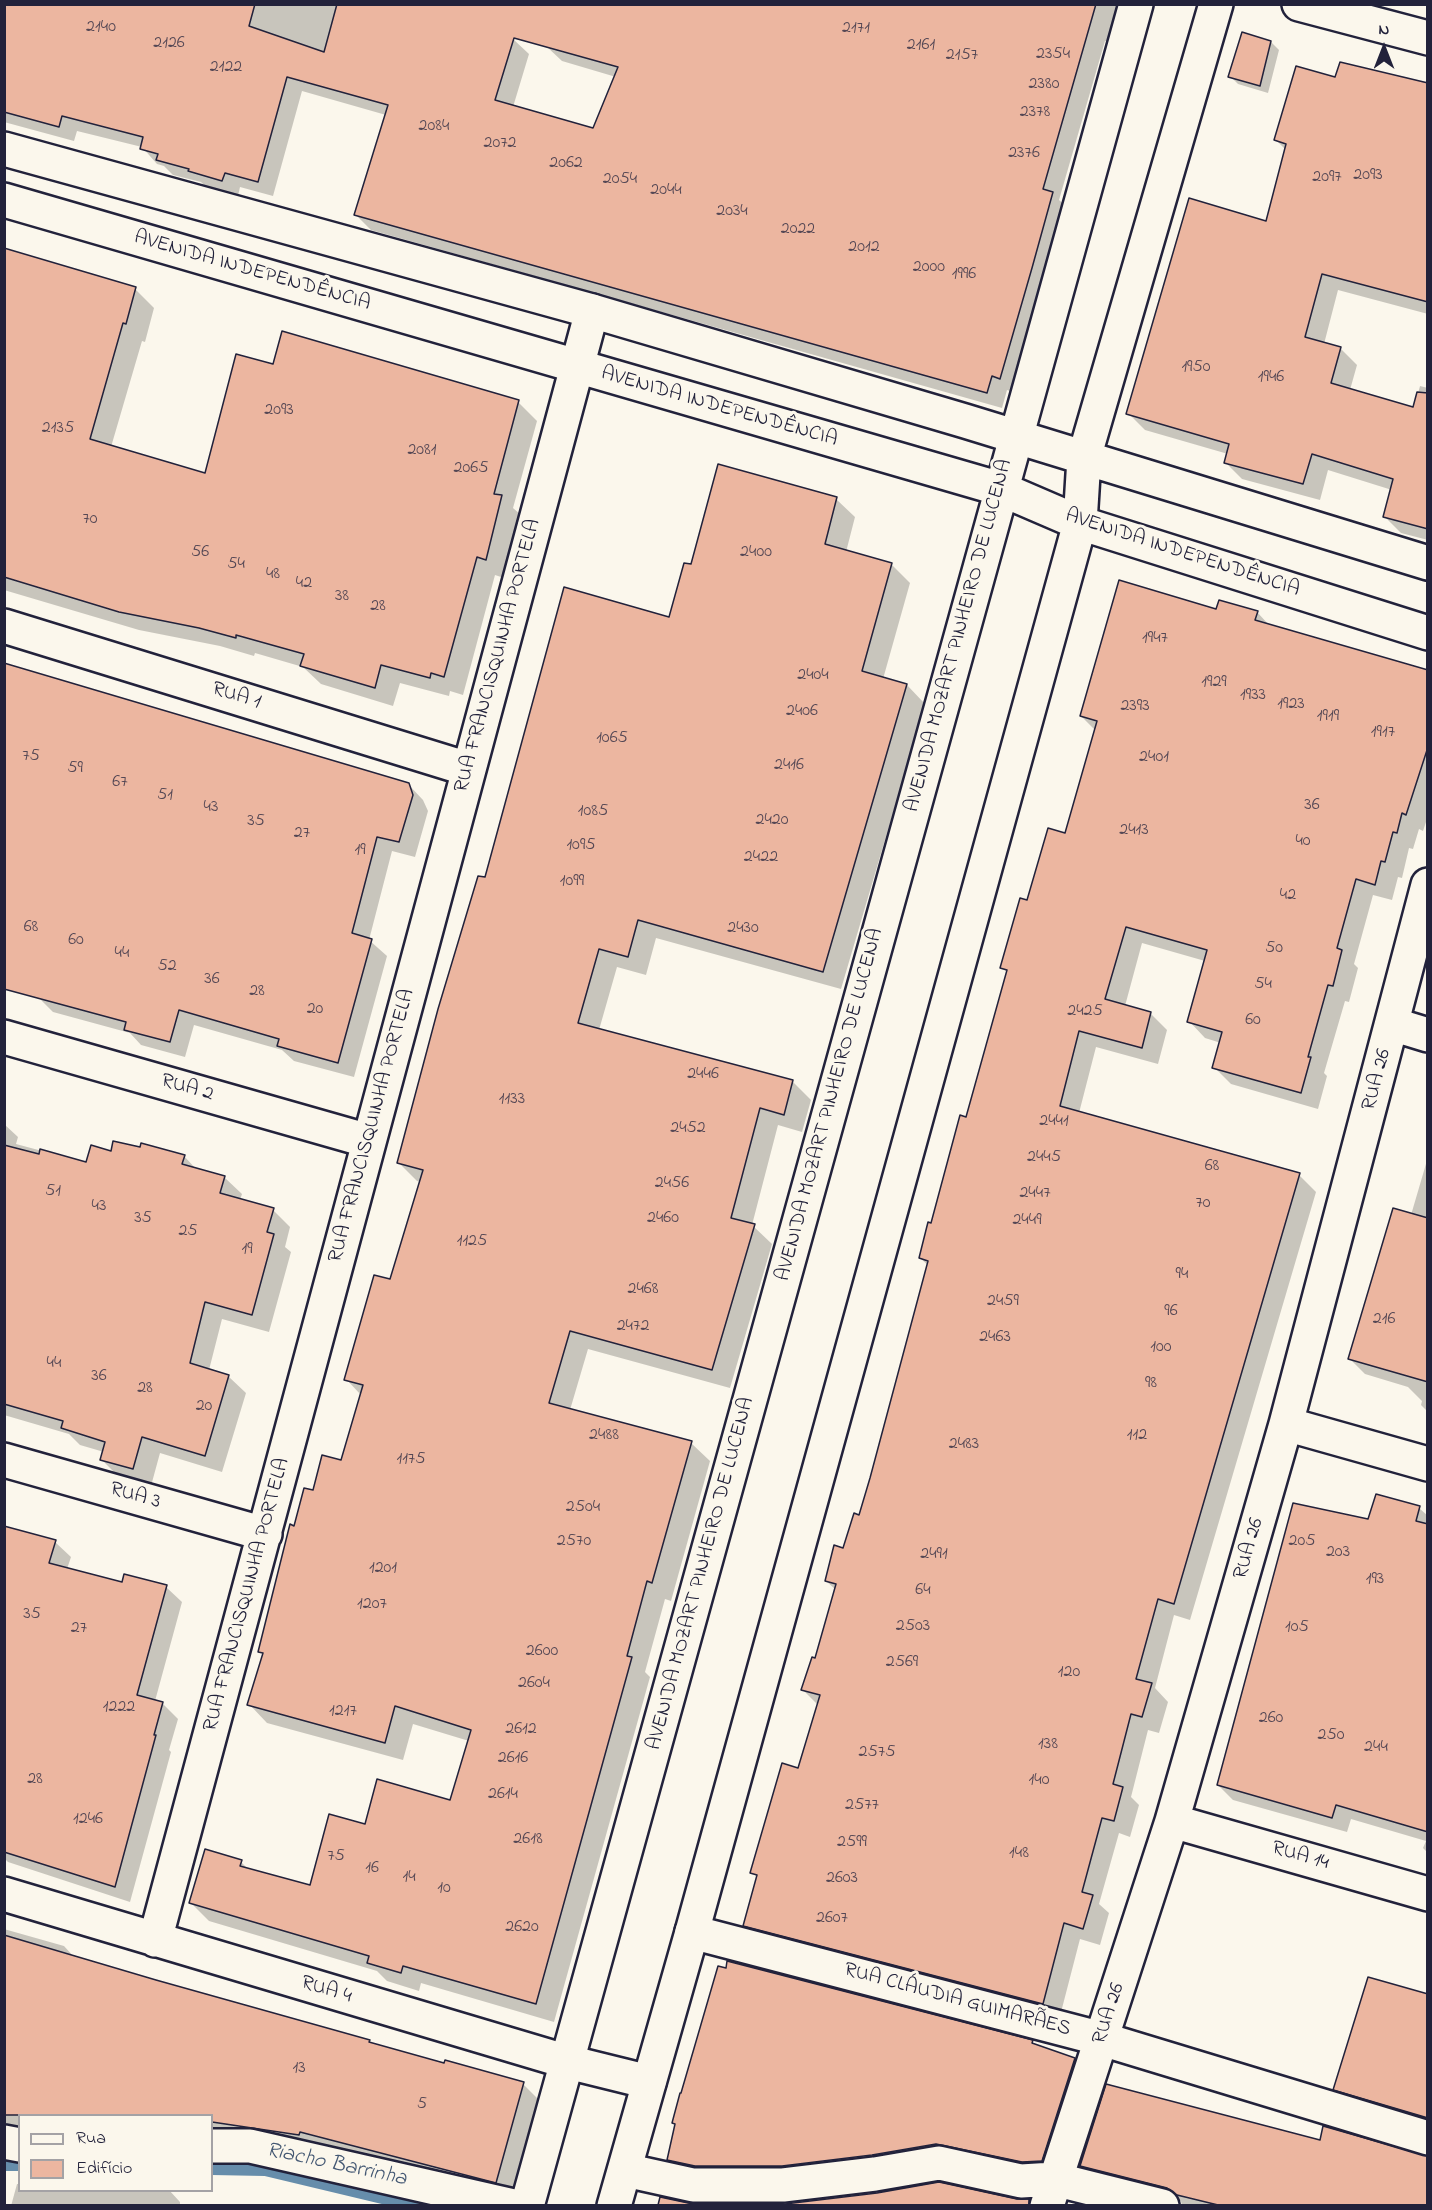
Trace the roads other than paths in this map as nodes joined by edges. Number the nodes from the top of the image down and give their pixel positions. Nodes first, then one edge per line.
1 (1136, 4) edge
2 (1215, 4) edge
3 (1299, 4) edge
4 (1428, 38) edge
5 (4, 149) edge
6 (86, 172) junction
7 (4, 200) edge
8 (74, 220) junction
9 (592, 311) junction
10 (577, 367) junction
11 (1015, 436) junction
12 (1084, 459) junction
13 (1001, 489) junction
14 (1080, 523) junction
15 (1428, 562) edge
16 (4, 626) edge
17 (1428, 633) edge
18 (468, 769) junction
19 (1428, 885) edge
20 (1392, 1024) junction
21 (1428, 1035) edge
22 (4, 1037) edge
23 (369, 1141) junction
24 (1286, 1424) junction
25 (4, 1460) edge
26 (1428, 1464) edge
27 (265, 1534) junction
28 (1172, 1821) junction
29 (4, 1894) edge
30 (1428, 1894) edge
31 (692, 1932) junction
32 (155, 1940) junction
33 (1102, 2039) junction
34 (568, 2062) junction
35 (649, 2082) junction
36 (1428, 2138) edge
37 (213, 2146) edge
38 (625, 2170) junction
39 (1050, 2192) edge
40 (514, 2205) edge
41 (527, 2205) edge
42 (614, 2205) edge
43 (1162, 2205) edge

1 - 11 main road, AVENIDA MOZART PINHEIRO DE LUCENA
2 - 12 main road
3 - 4 main road
5 - 6 main road
6 - 8 main road
6 - 9 main road
7 - 8 main road, AVENIDA INDEPENDÊNCIA
8 - 10 main road, AVENIDA INDEPENDÊNCIA
9 - 10 main road, RUA FRANCISQUINHA PORTELA
9 - 11 main road
10 - 13 main road, AVENIDA INDEPENDÊNCIA
10 - 18 main road, RUA FRANCISQUINHA PORTELA
11 - 12 main road
11 - 13 main road, AVENIDA MOZART PINHEIRO DE LUCENA
12 - 14 main road
12 - 15 main road
13 - 14 main road, AVENIDA INDEPENDÊNCIA
13 - 34 main road, AVENIDA MOZART PINHEIRO DE LUCENA
14 - 17 main road, AVENIDA INDEPENDÊNCIA
14 - 31 main road
16 - 18 main road, RUA 1
18 - 23 main road, RUA FRANCISQUINHA PORTELA
19 - 20 main road, RUA 26
20 - 21 main road
20 - 24 main road, RUA 26
22 - 23 main road, RUA 2
23 - 27 main road, RUA FRANCISQUINHA PORTELA
24 - 26 main road
24 - 28 main road, RUA 26
25 - 27 main road, RUA 3
27 - 32 main road, RUA FRANCISQUINHA PORTELA
28 - 30 main road, RUA 14
28 - 33 main road, RUA 26
29 - 32 main road, RUA 4
31 - 33 main road, RUA CLÁUDIA GUIMARÃES
31 - 35 main road
32 - 34 main road, RUA 4
33 - 36 main road, RUA CLÁUDIA GUIMARÃES
33 - 39 main road, RUA 26
34 - 35 main road, RUA 4
34 - 41 main road, AVENIDA MOZART PINHEIRO DE LUCENA
35 - 38 main road
37 - 40 main road
38 - 39 main road
38 - 42 main road
39 - 43 main road

